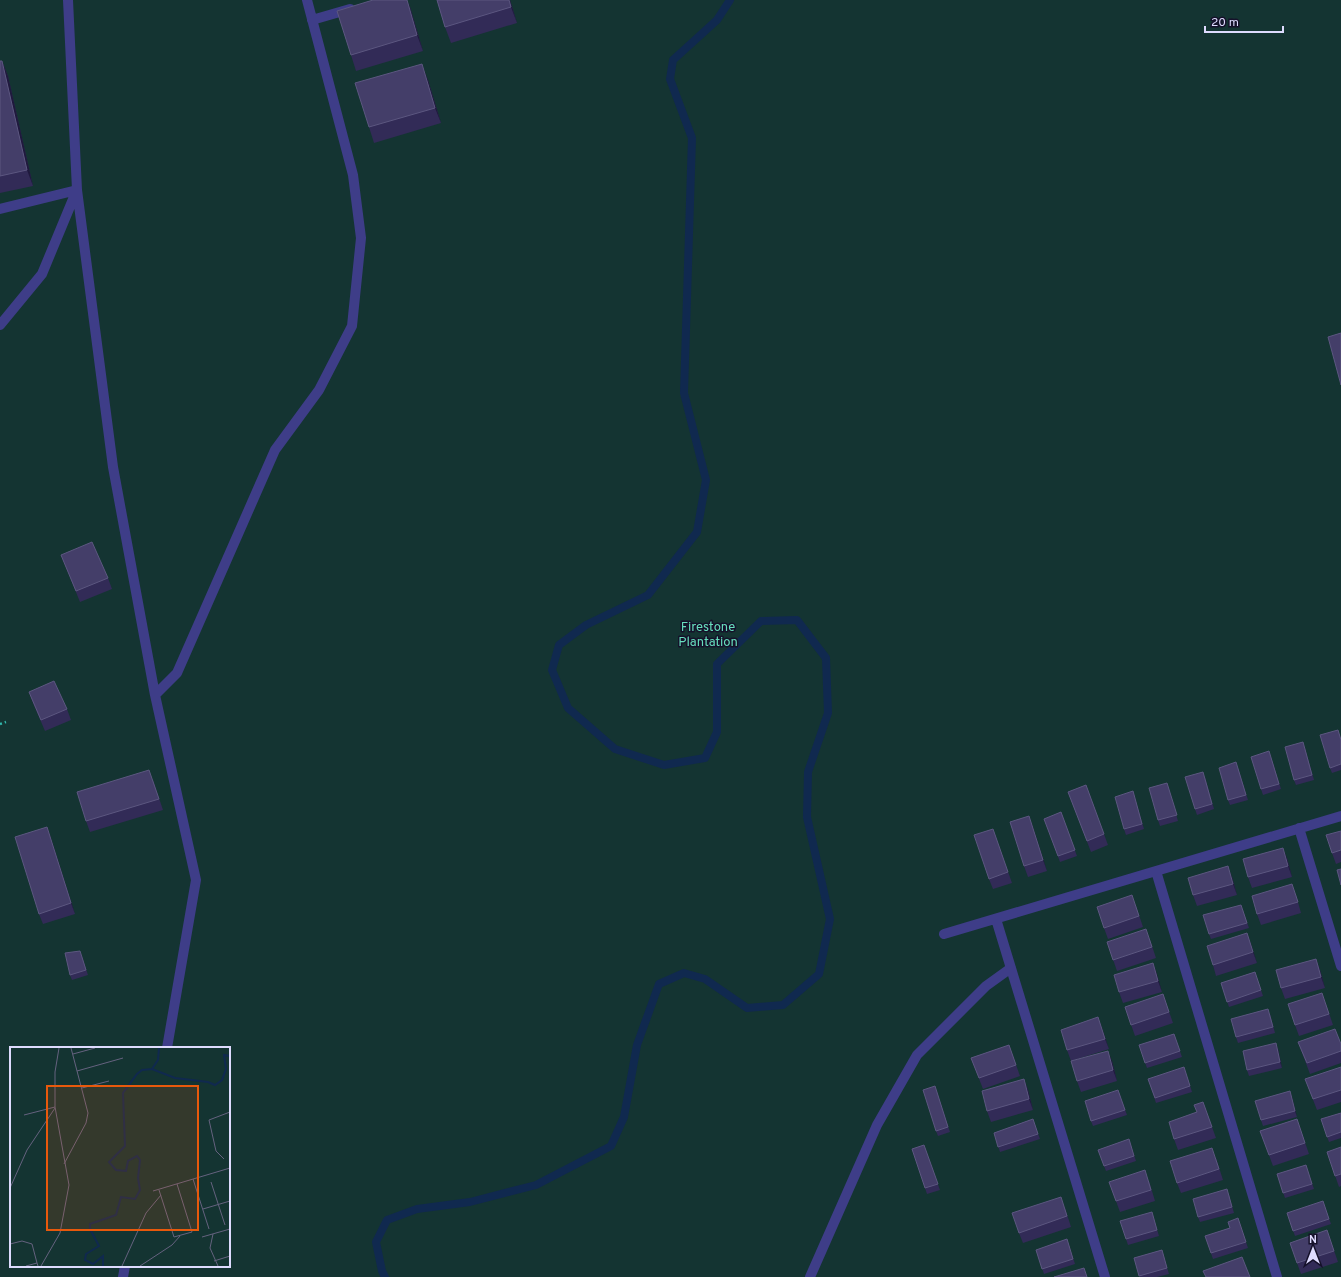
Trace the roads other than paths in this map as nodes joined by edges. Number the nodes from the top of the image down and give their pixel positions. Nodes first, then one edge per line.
1 (68, 0) edge
2 (307, 0) edge
3 (362, 6) edge
4 (312, 20) junction
5 (77, 190) junction
6 (0, 209) edge
7 (0, 325) edge
8 (155, 695) junction
9 (1341, 816) edge
10 (1299, 828) junction
11 (1156, 871) junction
12 (996, 919) junction
13 (944, 934) dead end
14 (1341, 966) edge
15 (1011, 968) junction
16 (167, 1047) edge
17 (125, 1267) edge
18 (122, 1277) edge
19 (810, 1277) edge
20 (1105, 1277) edge
21 (1277, 1277) edge

1 - 5 street
2 - 4 street
3 - 4 street
4 - 8 street
5 - 6 street
5 - 7 street
5 - 8 street
8 - 16 street
9 - 10 street
10 - 11 street
10 - 14 street
11 - 12 street
11 - 21 street
12 - 13 street
12 - 15 street
15 - 19 street
15 - 20 street
17 - 18 street

